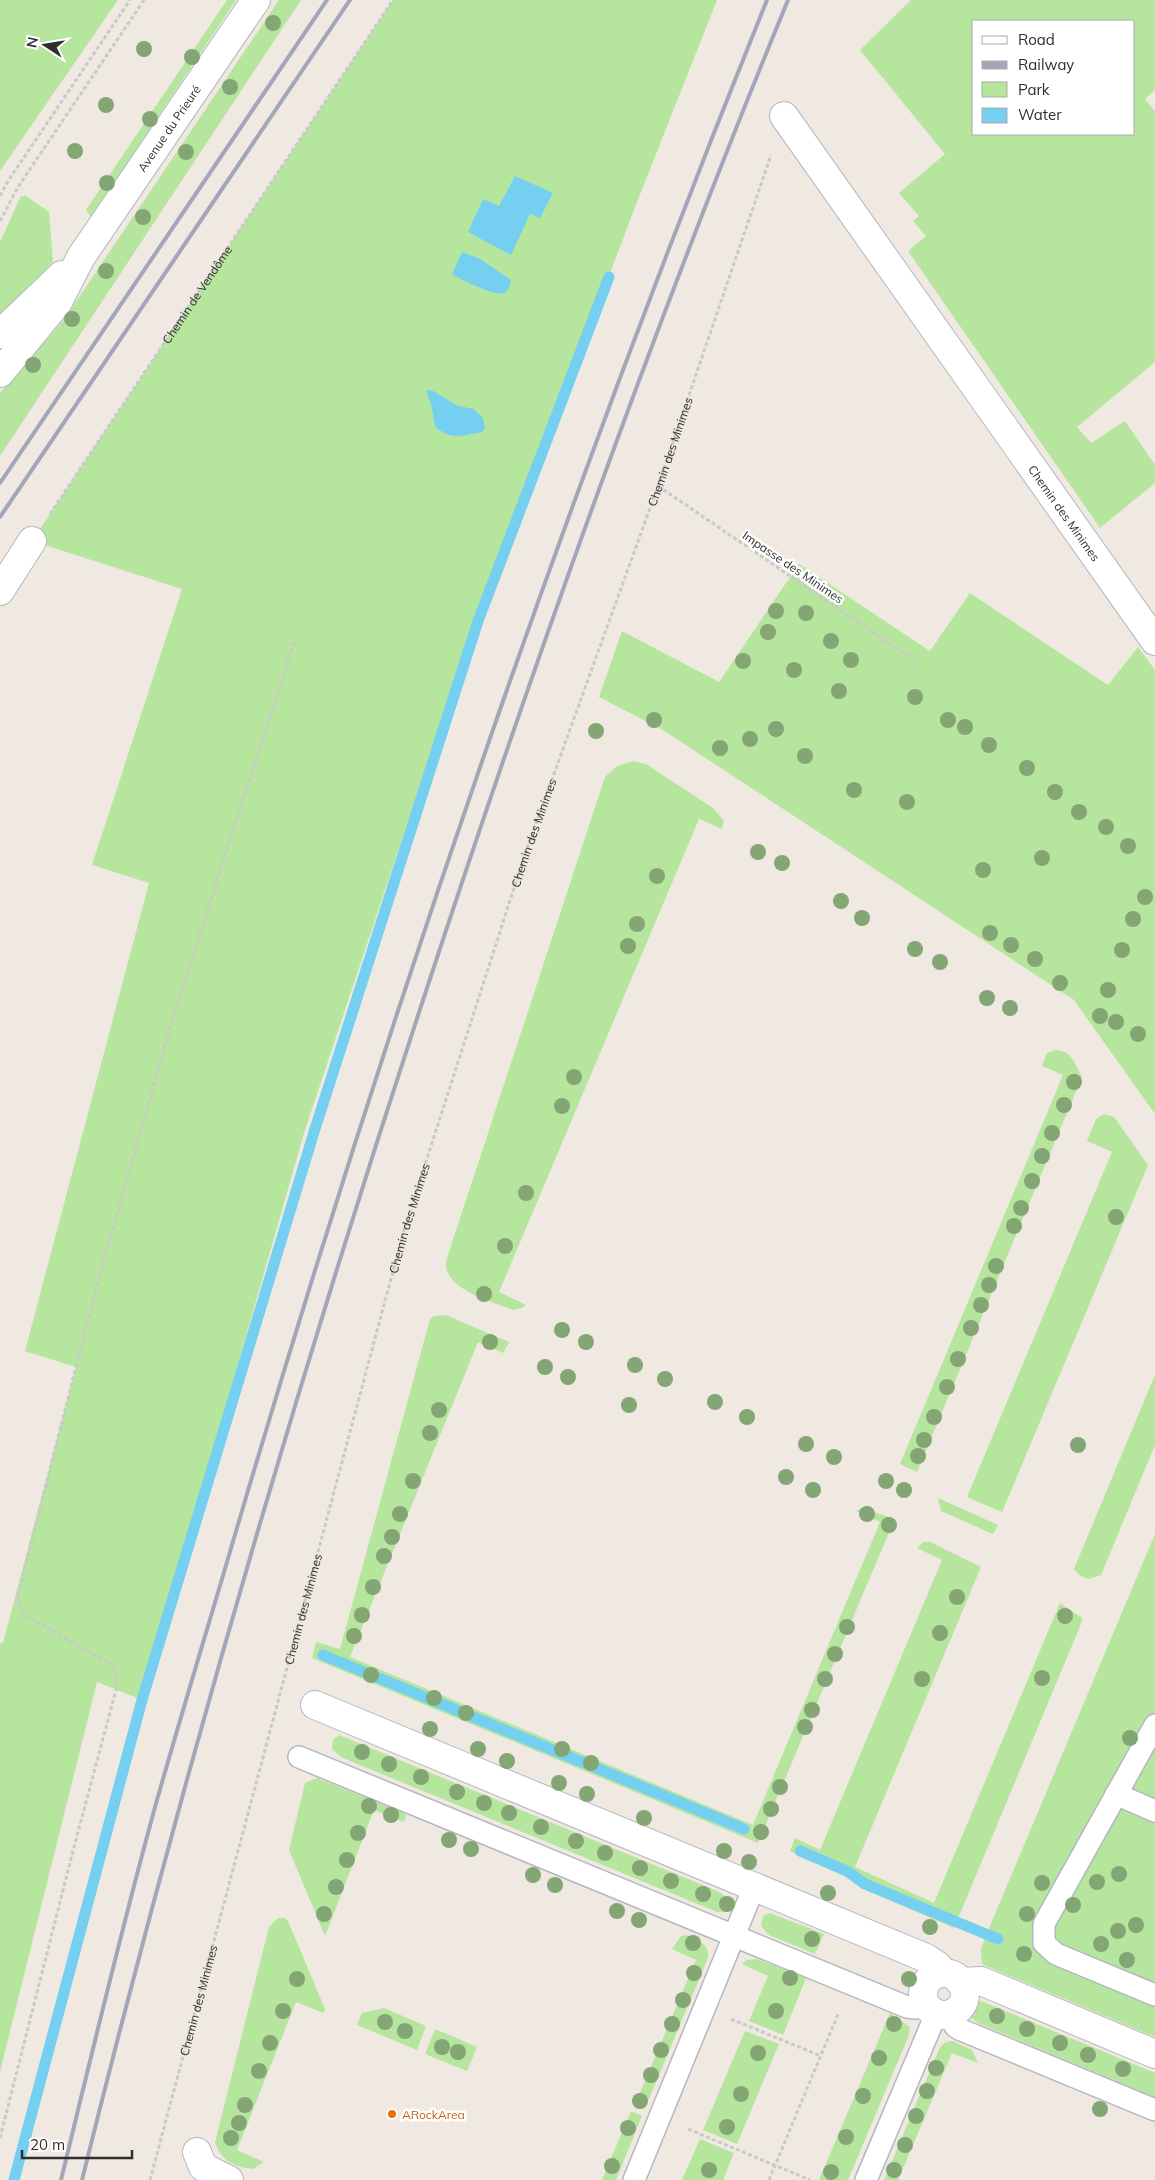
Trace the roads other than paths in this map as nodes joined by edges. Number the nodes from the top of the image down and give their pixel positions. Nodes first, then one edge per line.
1 (256, 0) edge
2 (784, 116) road end
3 (81, 257) junction
4 (0, 334) edge
5 (0, 373) edge
6 (32, 541) road end
7 (0, 591) edge
8 (1155, 641) edge
9 (315, 1705) dead end
10 (1155, 1725) edge
11 (299, 1757) dead end
12 (1116, 1794) junction
13 (1155, 1810) edge
14 (754, 1887) junction
15 (734, 1936) junction
16 (951, 1978) junction
17 (1155, 1995) edge
18 (937, 2011) junction
19 (1155, 2054) edge
20 (1155, 2110) edge
21 (197, 2152) dead end
22 (229, 2180) edge
23 (634, 2180) edge
24 (866, 2180) edge

1 - 3 street, Avenue du Prieuré
2 - 8 street, Chemin des Minimes
3 - 4 street, Avenue du Prieuré
3 - 5 street, Avenue du Prieuré
6 - 7 street
9 - 14 street
10 - 12 lane
11 - 15 lane
12 - 13 lane
12 - 17 lane
14 - 15 lane
14 - 16 street
15 - 18 lane
15 - 23 lane
16 - 18 street
16 - 18 street
16 - 19 street
18 - 20 lane
18 - 24 lane
21 - 22 street

